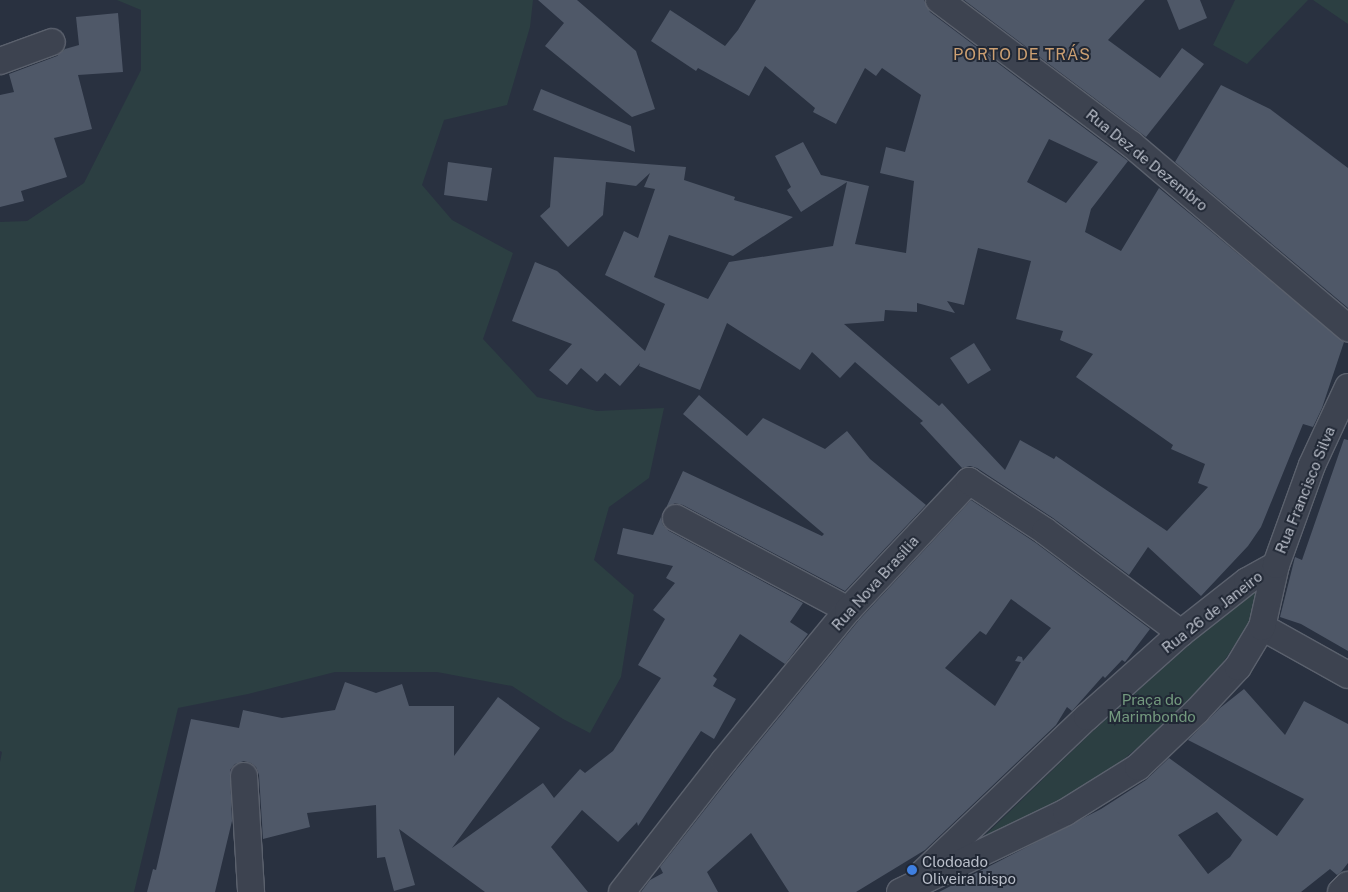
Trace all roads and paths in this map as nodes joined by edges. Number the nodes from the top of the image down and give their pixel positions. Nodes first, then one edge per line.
1 (939, 0) edge
2 (52, 42) dead end
3 (0, 60) edge
4 (1348, 328) edge
5 (1348, 387) edge
6 (676, 518) dead end
7 (1276, 565) junction
8 (848, 610) junction
9 (1262, 627) junction
10 (1181, 633) junction
11 (1348, 674) edge
12 (244, 776) dead end
13 (1348, 885) edge
14 (903, 891) edge
15 (251, 892) edge
16 (622, 892) edge
17 (1341, 892) edge

1 - 4 street, Rua Dez de Dezembro
2 - 3 street
5 - 7 street, Rua Francisco Silva
6 - 8 street
7 - 9 street, Rua 26 de Janeiro
7 - 10 street, Rua 26 de Janeiro
8 - 10 street, Rua Nova Brasília
8 - 16 street, Rua Nova Brasília
9 - 11 street
9 - 14 street, Rua 26 de Janeiro
10 - 14 street, Rua 26 de Janeiro
12 - 15 street
13 - 17 street

